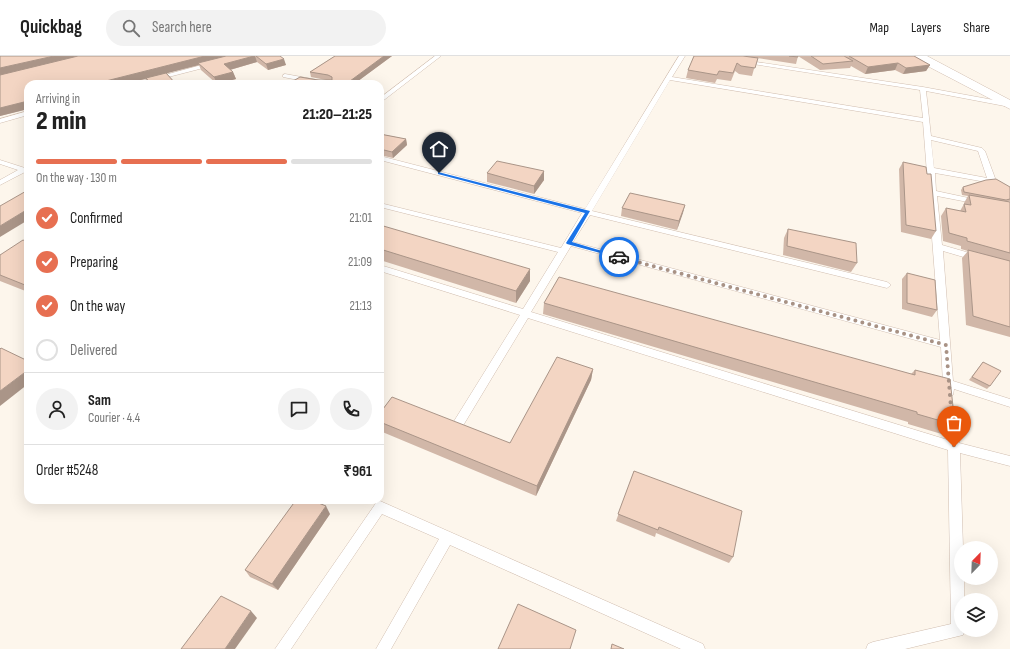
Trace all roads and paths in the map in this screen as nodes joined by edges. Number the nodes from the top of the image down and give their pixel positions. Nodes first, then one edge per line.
1 (438, 56) edge
2 (682, 56) edge
3 (918, 56) edge
4 (737, 61) edge
5 (222, 62) edge
6 (286, 76) dead end
7 (669, 78) junction
8 (150, 80) edge
9 (308, 80) edge
10 (924, 89) junction
11 (384, 94) edge
12 (388, 95) junction
13 (384, 98) edge
14 (1010, 105) edge
15 (24, 114) edge
16 (0, 121) edge
17 (927, 121) junction
18 (928, 137) junction
19 (384, 159) edge
20 (0, 162) edge
21 (24, 170) edge
22 (931, 170) junction
23 (24, 172) edge
24 (0, 183) edge
25 (933, 193) junction
26 (987, 204) edge
27 (384, 206) edge
28 (588, 212) junction
29 (566, 247) junction
30 (938, 248) junction
31 (988, 261) edge
32 (384, 269) edge
33 (887, 285) dead end
34 (526, 314) junction
35 (946, 345) junction
36 (948, 383) junction
37 (1010, 403) edge
38 (457, 426) edge
39 (954, 447) junction
40 (1010, 461) edge
41 (447, 537) junction
42 (282, 649) edge
43 (383, 649) edge
44 (698, 649) edge
45 (873, 649) edge

1 - 12 lane
2 - 7 lane
3 - 14 street
4 - 10 lane
5 - 8 lane
6 - 9 lane
7 - 17 lane
7 - 28 lane
10 - 14 lane
10 - 17 lane
11 - 12 lane
12 - 13 lane
15 - 16 lane
17 - 18 lane
18 - 22 lane
18 - 22 lane
19 - 28 lane
20 - 21 lane
22 - 25 lane
23 - 24 lane
25 - 26 lane
25 - 30 lane
27 - 29 lane
28 - 29 lane
28 - 33 lane
29 - 34 lane
29 - 35 lane
30 - 31 lane
30 - 35 lane
32 - 34 lane
34 - 38 lane
34 - 39 lane
35 - 36 lane
36 - 37 lane
36 - 39 lane
39 - 40 lane
39 - 45 lane
41 - 42 lane
41 - 43 lane
41 - 44 lane

